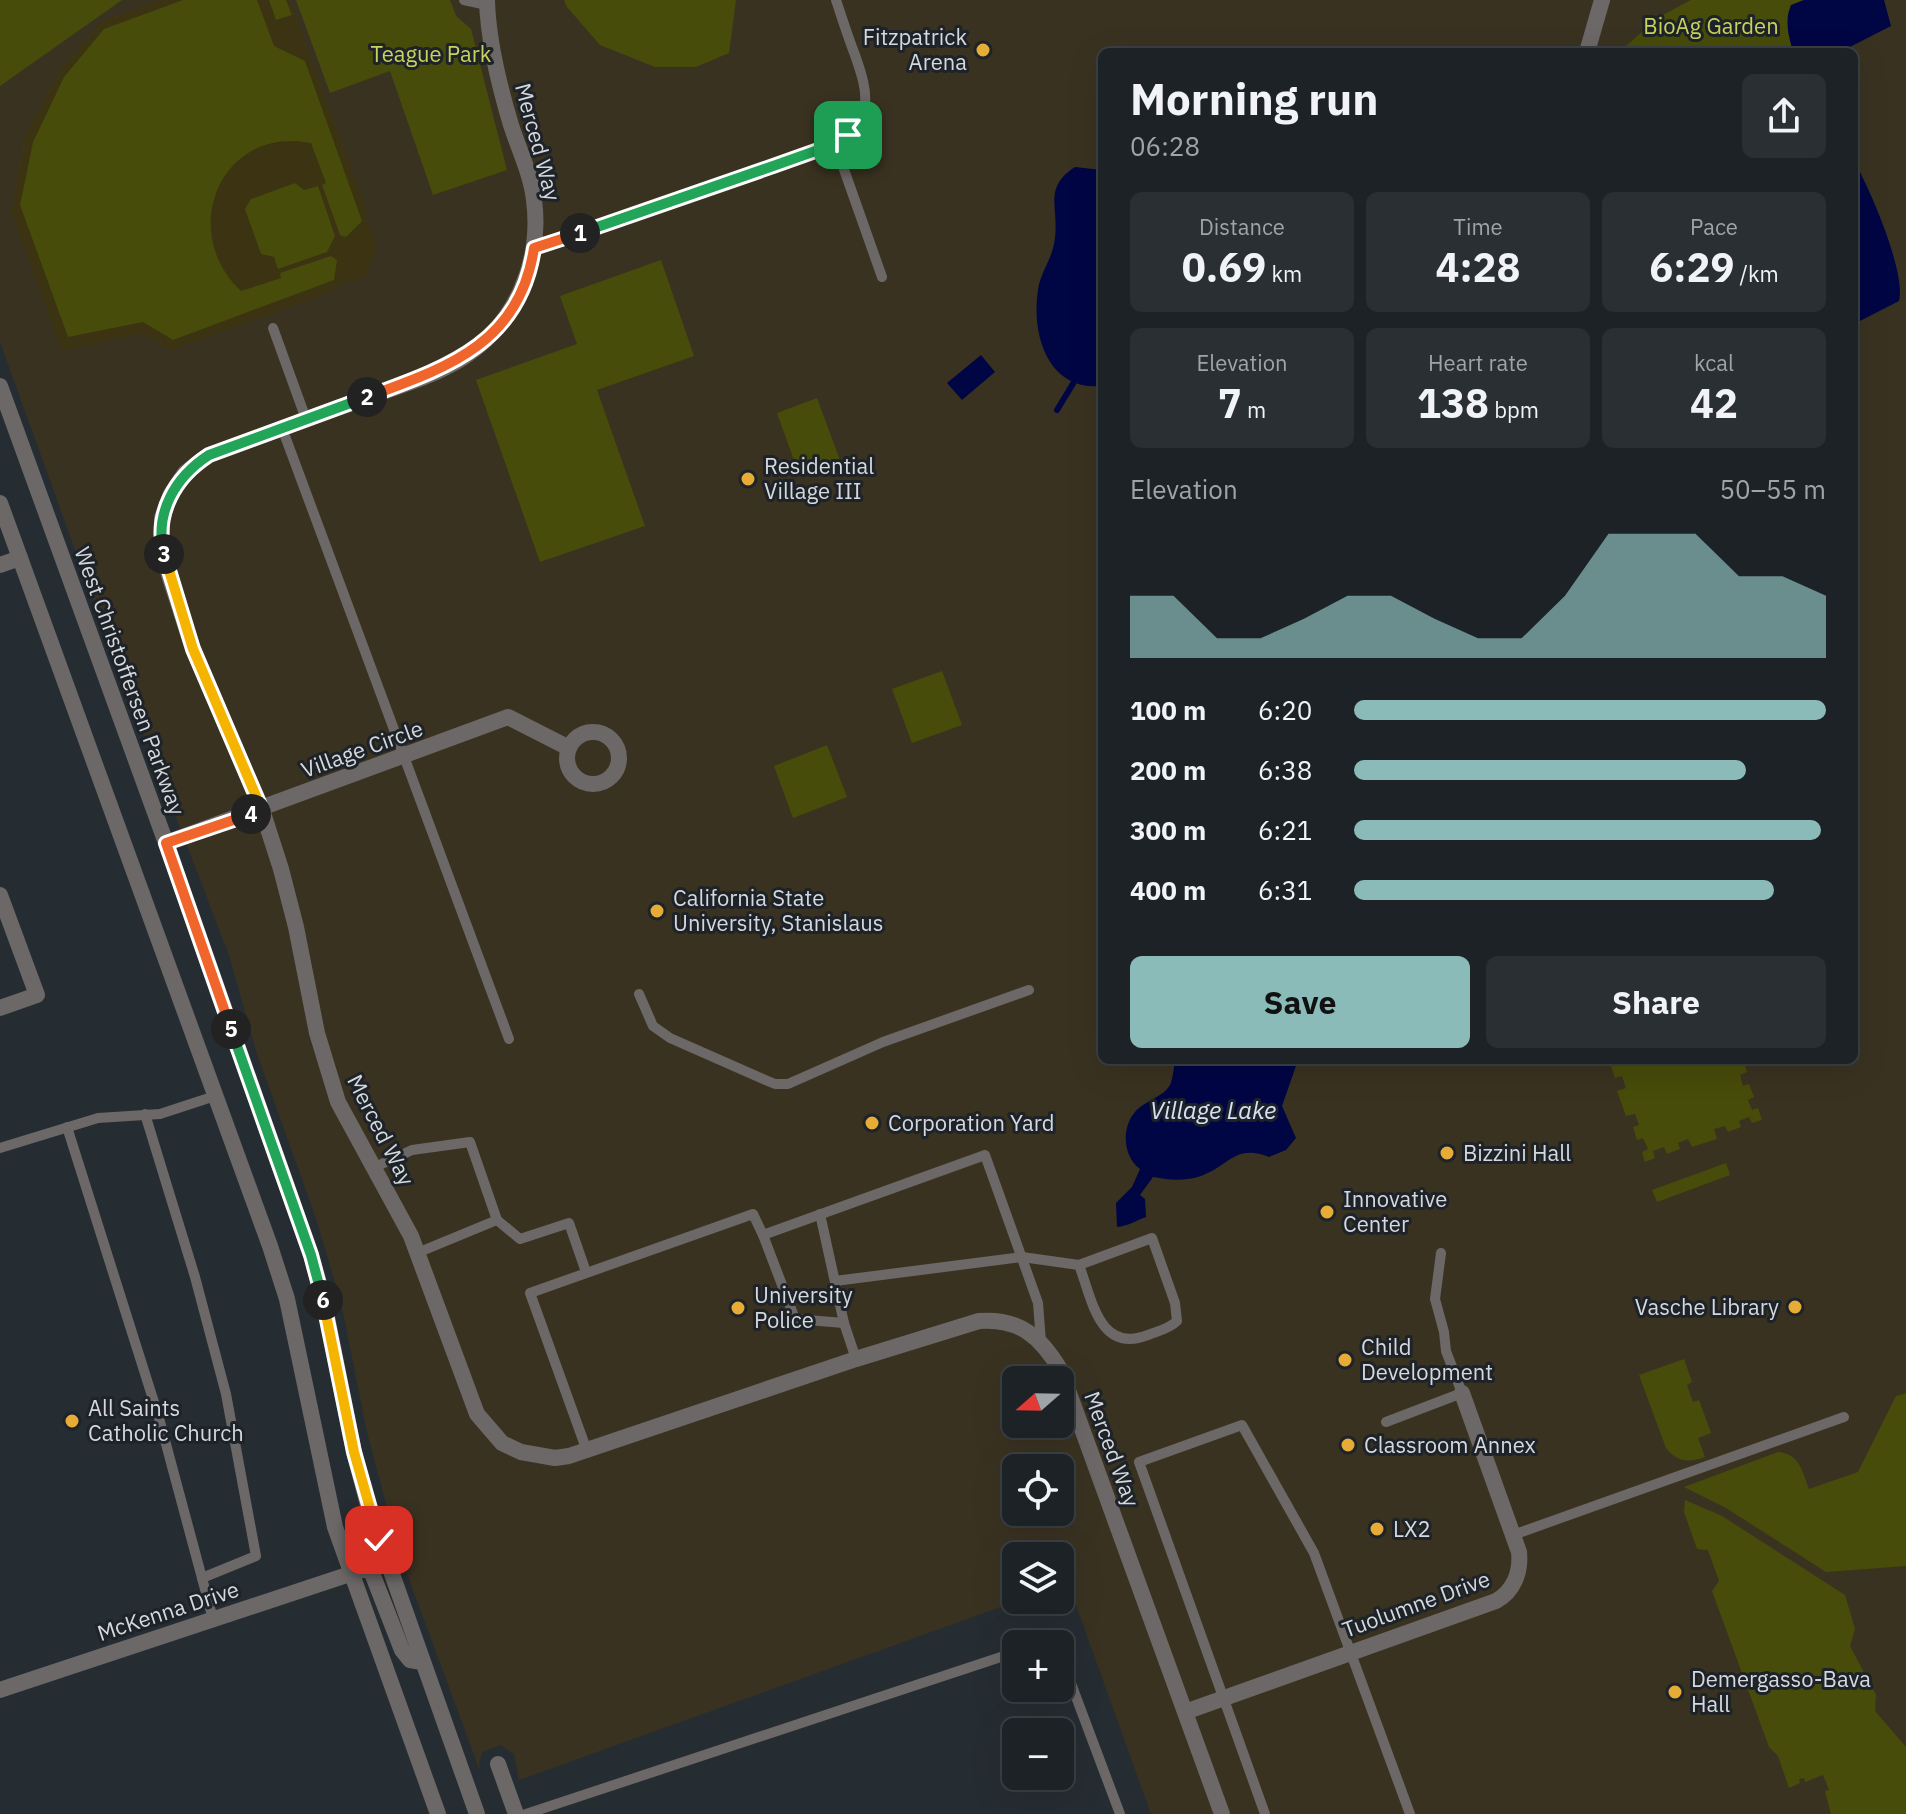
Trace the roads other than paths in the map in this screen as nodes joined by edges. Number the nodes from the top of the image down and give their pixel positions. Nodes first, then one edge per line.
1 (464, 0) edge
2 (836, 0) edge
3 (1602, 0) edge
4 (487, 2) edge
5 (1588, 48) edge
6 (835, 144) junction
7 (534, 248) junction
8 (882, 277) dead end
9 (273, 328) dead end
10 (0, 386) edge
11 (306, 419) junction
12 (282, 428) junction
13 (0, 503) edge
14 (20, 558) junction
15 (0, 565) edge
16 (569, 748) dead end
17 (405, 757) junction
18 (262, 810) junction
19 (166, 843) junction
20 (0, 895) edge
21 (1029, 990) dead end
22 (639, 994) dead end
23 (0, 1008) edge
24 (509, 1039) dead end
25 (215, 1096) junction
26 (145, 1114) junction
27 (67, 1127) junction
28 (0, 1148) edge
29 (375, 1167) junction
30 (820, 1214) junction
31 (497, 1220) junction
32 (763, 1235) junction
33 (417, 1253) junction
34 (1441, 1253) dead end
35 (1022, 1257) junction
36 (1079, 1265) junction
37 (586, 1272) junction
38 (835, 1281) junction
39 (844, 1323) junction
40 (1041, 1342) junction
41 (856, 1359) junction
42 (1462, 1393) junction
43 (1844, 1417) dead end
44 (1386, 1422) dead end
45 (587, 1451) junction
46 (1513, 1535) junction
47 (350, 1574) junction
48 (202, 1578) junction
49 (213, 1619) junction
50 (1352, 1652) junction
51 (1002, 1657) edge
52 (422, 1662) junction
53 (0, 1690) edge
54 (1074, 1691) edge
55 (1224, 1698) junction
56 (1185, 1712) junction
57 (498, 1764) dead end
58 (438, 1814) edge
59 (477, 1814) edge
60 (516, 1814) edge
61 (526, 1814) edge
62 (1120, 1814) edge
63 (1222, 1814) edge
64 (1265, 1814) edge
65 (1410, 1814) edge

1 - 4 lane
2 - 6 lane
3 - 5 street
4 - 7 street, Merced Way
6 - 7 lane
6 - 8 lane
7 - 11 street, Merced Way
9 - 11 lane
10 - 19 street, West Christoffersen Parkway
11 - 12 street, Merced Way
12 - 17 lane
12 - 18 street, Merced Way
13 - 14 street
14 - 15 street
14 - 25 street
16 - 17 street, Village Circle
17 - 18 street, Village Circle
17 - 24 lane
18 - 19 street, Village Circle
18 - 29 street, Merced Way
19 - 52 street, West Christoffersen Parkway
20 - 23 street
21 - 22 lane
25 - 26 lane
25 - 47 street
26 - 27 lane
26 - 48 lane
27 - 28 lane
27 - 48 lane
29 - 31 lane
29 - 33 street, Merced Way
30 - 32 lane
30 - 35 lane
30 - 38 lane
31 - 33 lane
31 - 37 lane
32 - 37 lane
32 - 39 lane
33 - 45 street, Merced Way
34 - 42 lane
35 - 36 lane
35 - 38 lane
35 - 40 lane
36 - 36 lane
37 - 45 lane
38 - 39 lane
39 - 41 lane
40 - 41 street, Merced Way
40 - 56 street, Merced Way
41 - 45 street, Merced Way
42 - 44 lane
42 - 46 street, Tuolumne Drive
43 - 46 lane
46 - 50 street, Tuolumne Drive
47 - 49 street, McKenna Drive
47 - 52 street
47 - 58 street
48 - 49 lane
49 - 53 street, McKenna Drive
50 - 55 street, Tuolumne Drive
50 - 55 lane
50 - 65 lane
51 - 61 lane
52 - 59 street, West Christoffersen Parkway
54 - 62 lane
55 - 56 street, Tuolumne Drive
55 - 64 lane
56 - 63 street, Merced Way
57 - 60 street

